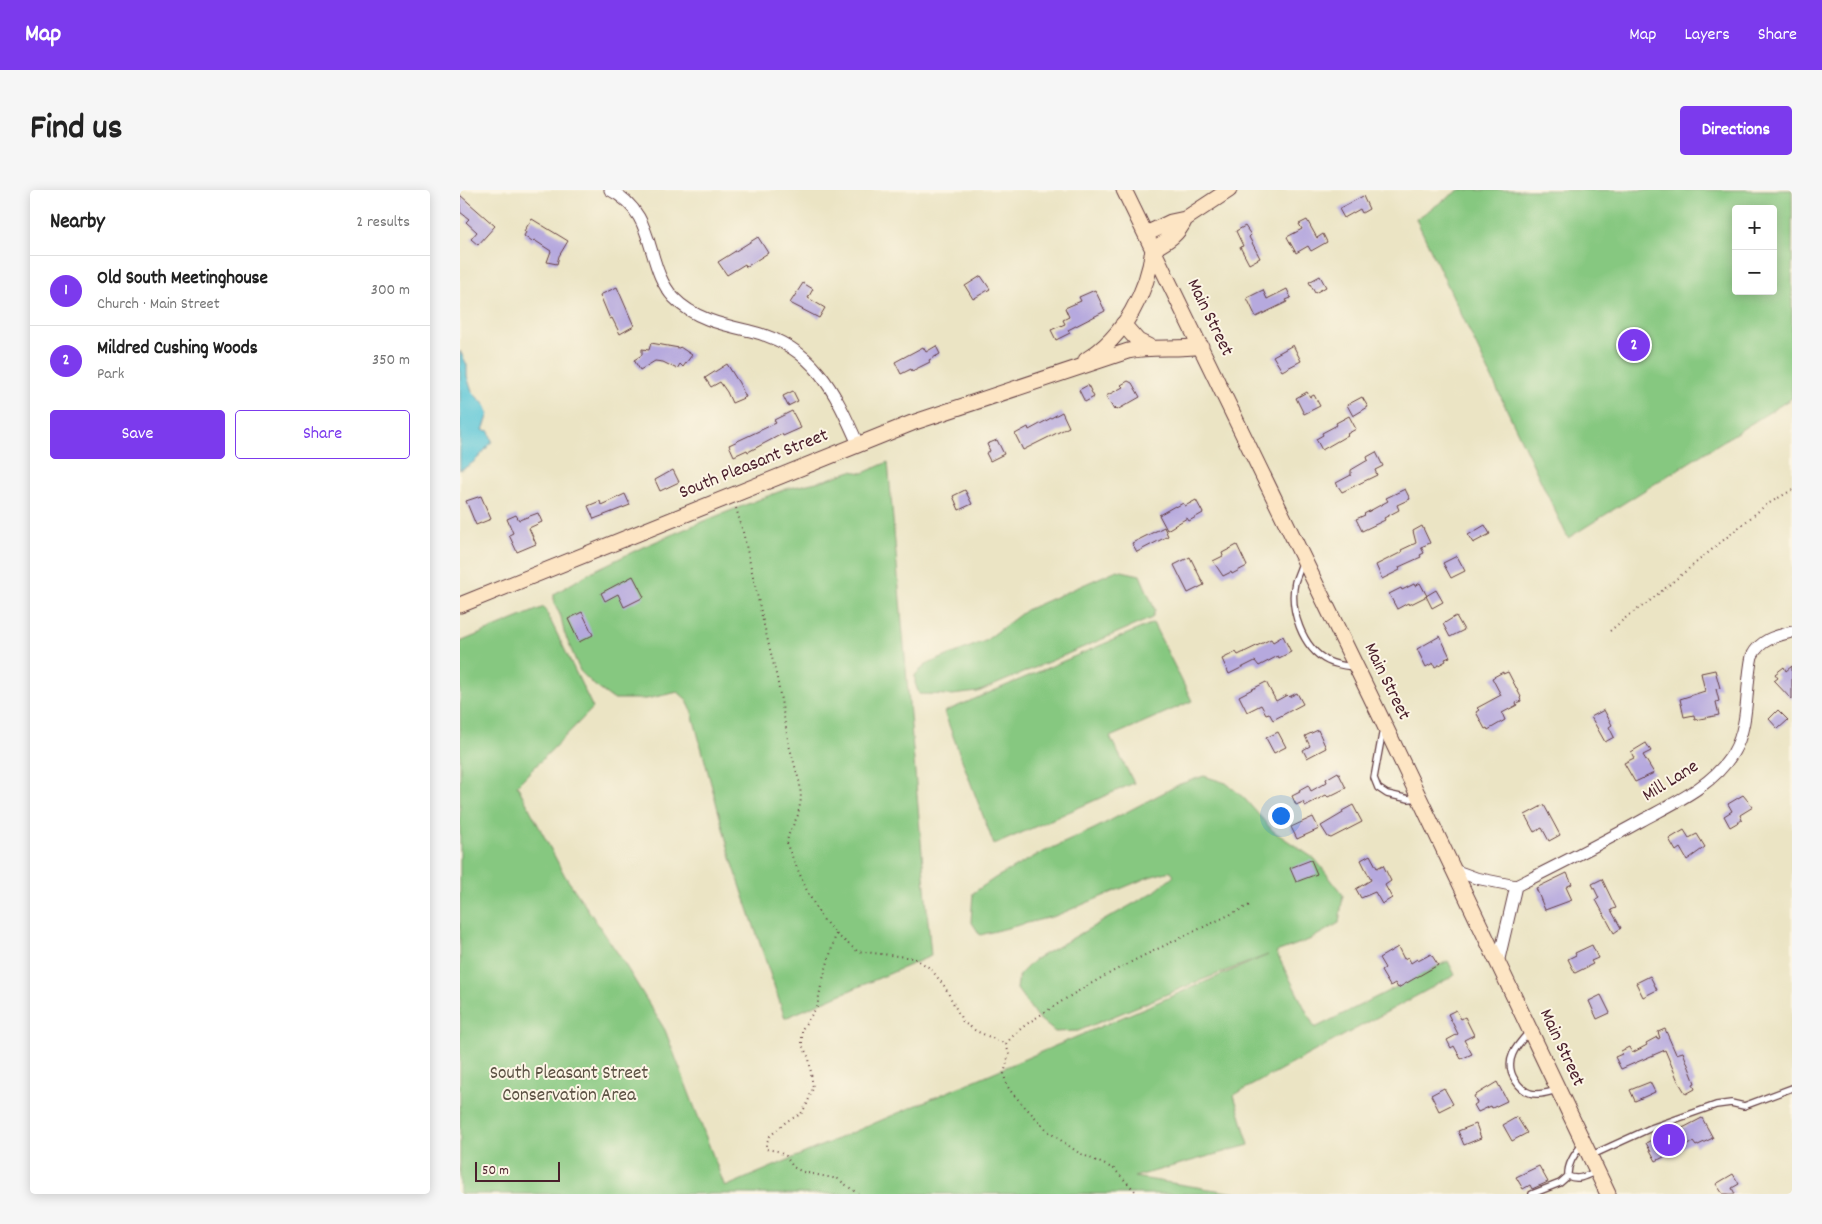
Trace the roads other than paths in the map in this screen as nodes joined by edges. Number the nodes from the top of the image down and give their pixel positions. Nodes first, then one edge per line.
1 (610, 190) edge
2 (1124, 190) edge
3 (1229, 190) edge
4 (1185, 219) junction
5 (1146, 234) junction
6 (1153, 249) junction
7 (1123, 324) junction
8 (1201, 346) junction
9 (1150, 347) junction
10 (1067, 371) junction
11 (858, 444) junction
12 (1304, 559) junction
13 (460, 606) edge
14 (1792, 632) edge
15 (1357, 667) junction
16 (1384, 724) junction
17 (1419, 798) junction
18 (1454, 870) junction
19 (1516, 886) junction
20 (1498, 963) junction
21 (1530, 1030) junction
22 (1792, 1088) edge
23 (1558, 1090) junction
24 (1587, 1150) junction
25 (1597, 1171) junction
26 (1568, 1176) junction
27 (1532, 1194) edge
28 (1608, 1194) edge

1 - 11 street
2 - 5 street, Main Street
3 - 4 street
4 - 5 street
4 - 6 street
5 - 6 street, Main Street
6 - 7 street, South Pleasant Street
6 - 8 street, Main Street
7 - 9 street
7 - 10 street, South Pleasant Street
8 - 9 street, South Pleasant Street
8 - 12 street, Main Street
9 - 10 street, South Pleasant Street
10 - 11 street, South Pleasant Street
11 - 13 street, South Pleasant Street
12 - 15 street, Main Street
12 - 15 lane
14 - 19 street, Mill Lane
15 - 16 street, Main Street
16 - 17 street, Main Street
16 - 17 lane
17 - 18 street, Main Street
18 - 19 street
18 - 20 street, Main Street
19 - 20 street
20 - 21 street, Main Street
21 - 23 street, Main Street
21 - 23 lane
22 - 24 lane
23 - 24 street, Main Street
24 - 25 street, Main Street
24 - 26 lane
25 - 26 lane
25 - 28 street, Main Street
26 - 27 lane

